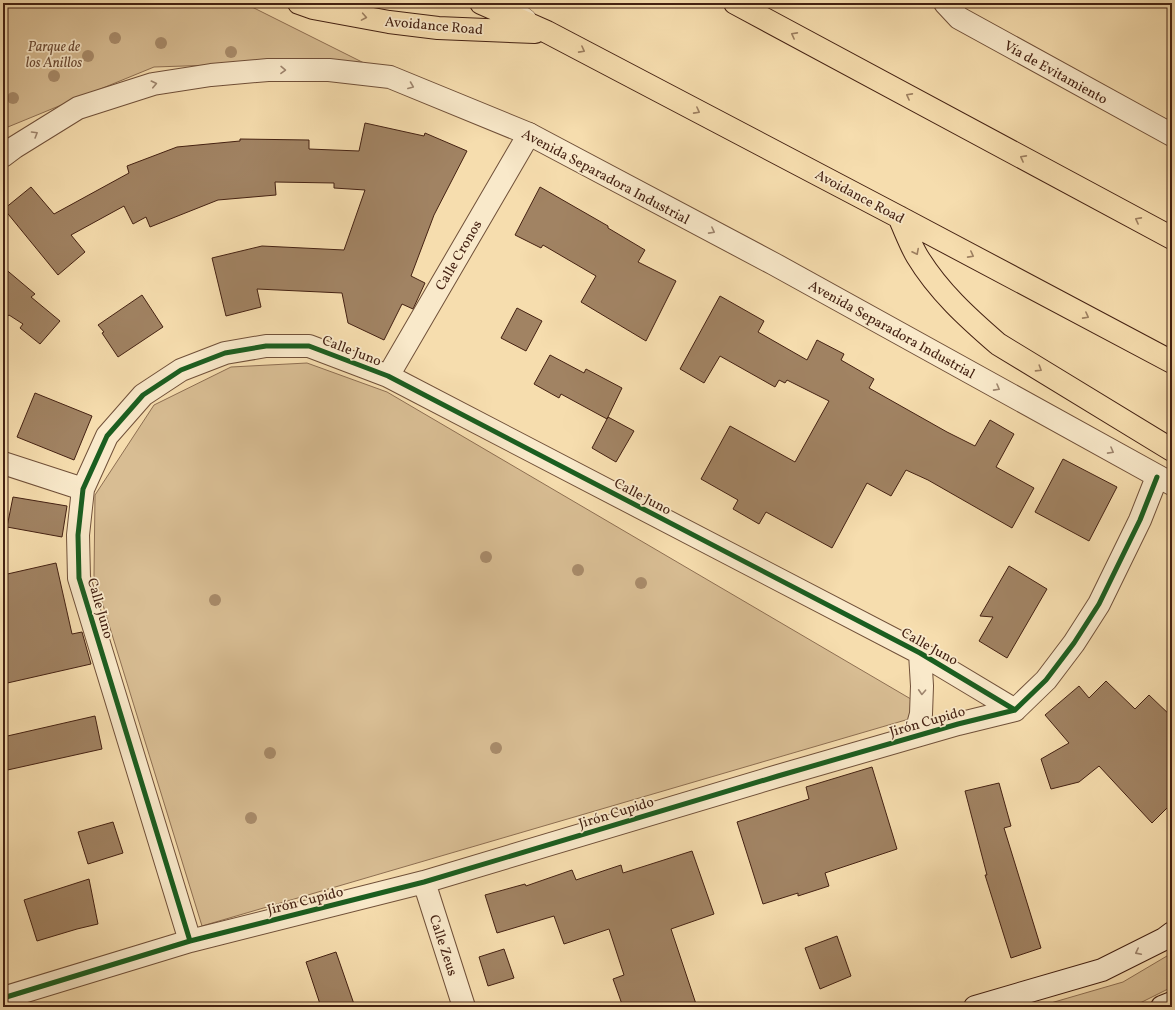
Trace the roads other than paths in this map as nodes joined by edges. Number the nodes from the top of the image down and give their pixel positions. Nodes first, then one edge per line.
1 (299, 3) edge
2 (481, 3) edge
3 (511, 3) edge
4 (735, 3) edge
5 (931, 3) edge
6 (952, 10) edge
7 (548, 32) junction
8 (529, 134) junction
9 (1172, 135) edge
10 (3, 156) edge
11 (899, 217) junction
12 (1172, 238) edge
13 (1172, 362) edge
14 (388, 376) junction
15 (1172, 450) edge
16 (3, 463) edge
17 (1165, 481) edge
18 (83, 489) junction
19 (920, 653) junction
20 (1014, 710) junction
21 (915, 736) junction
22 (424, 882) junction
23 (1172, 933) edge
24 (190, 942) junction
25 (3, 998) edge
26 (1172, 1003) edge
27 (464, 1007) edge
28 (975, 1007) edge
29 (1162, 1007) edge

1 -> 7 highway, Avoidance Road
2 - 7 highway, Avoidance Road
3 - 7 lane
12 -> 4 highway
5 - 6 street, Vía de Evitamiento
6 - 9 street, Vía de Evitamiento
7 -> 11 highway, Avoidance Road
10 -> 8 street, Avenida Separadora Industrial
8 - 14 street, Calle Cronos
8 -> 17 street, Avenida Separadora Industrial
11 -> 13 highway, Avoidance Road
11 -> 15 highway
14 - 18 street, Calle Juno
14 - 19 street, Calle Juno
16 - 18 street
17 - 20 street, Jirón Cupido
18 - 24 street, Calle Juno
19 - 20 street, Calle Juno
19 -> 21 street, Calle Juno
20 - 21 street, Jirón Cupido
21 - 22 street, Jirón Cupido
22 - 24 street, Jirón Cupido
22 - 27 street, Calle Zeus
23 -> 28 street
24 - 25 street, Jirón Cupido
26 - 29 street

